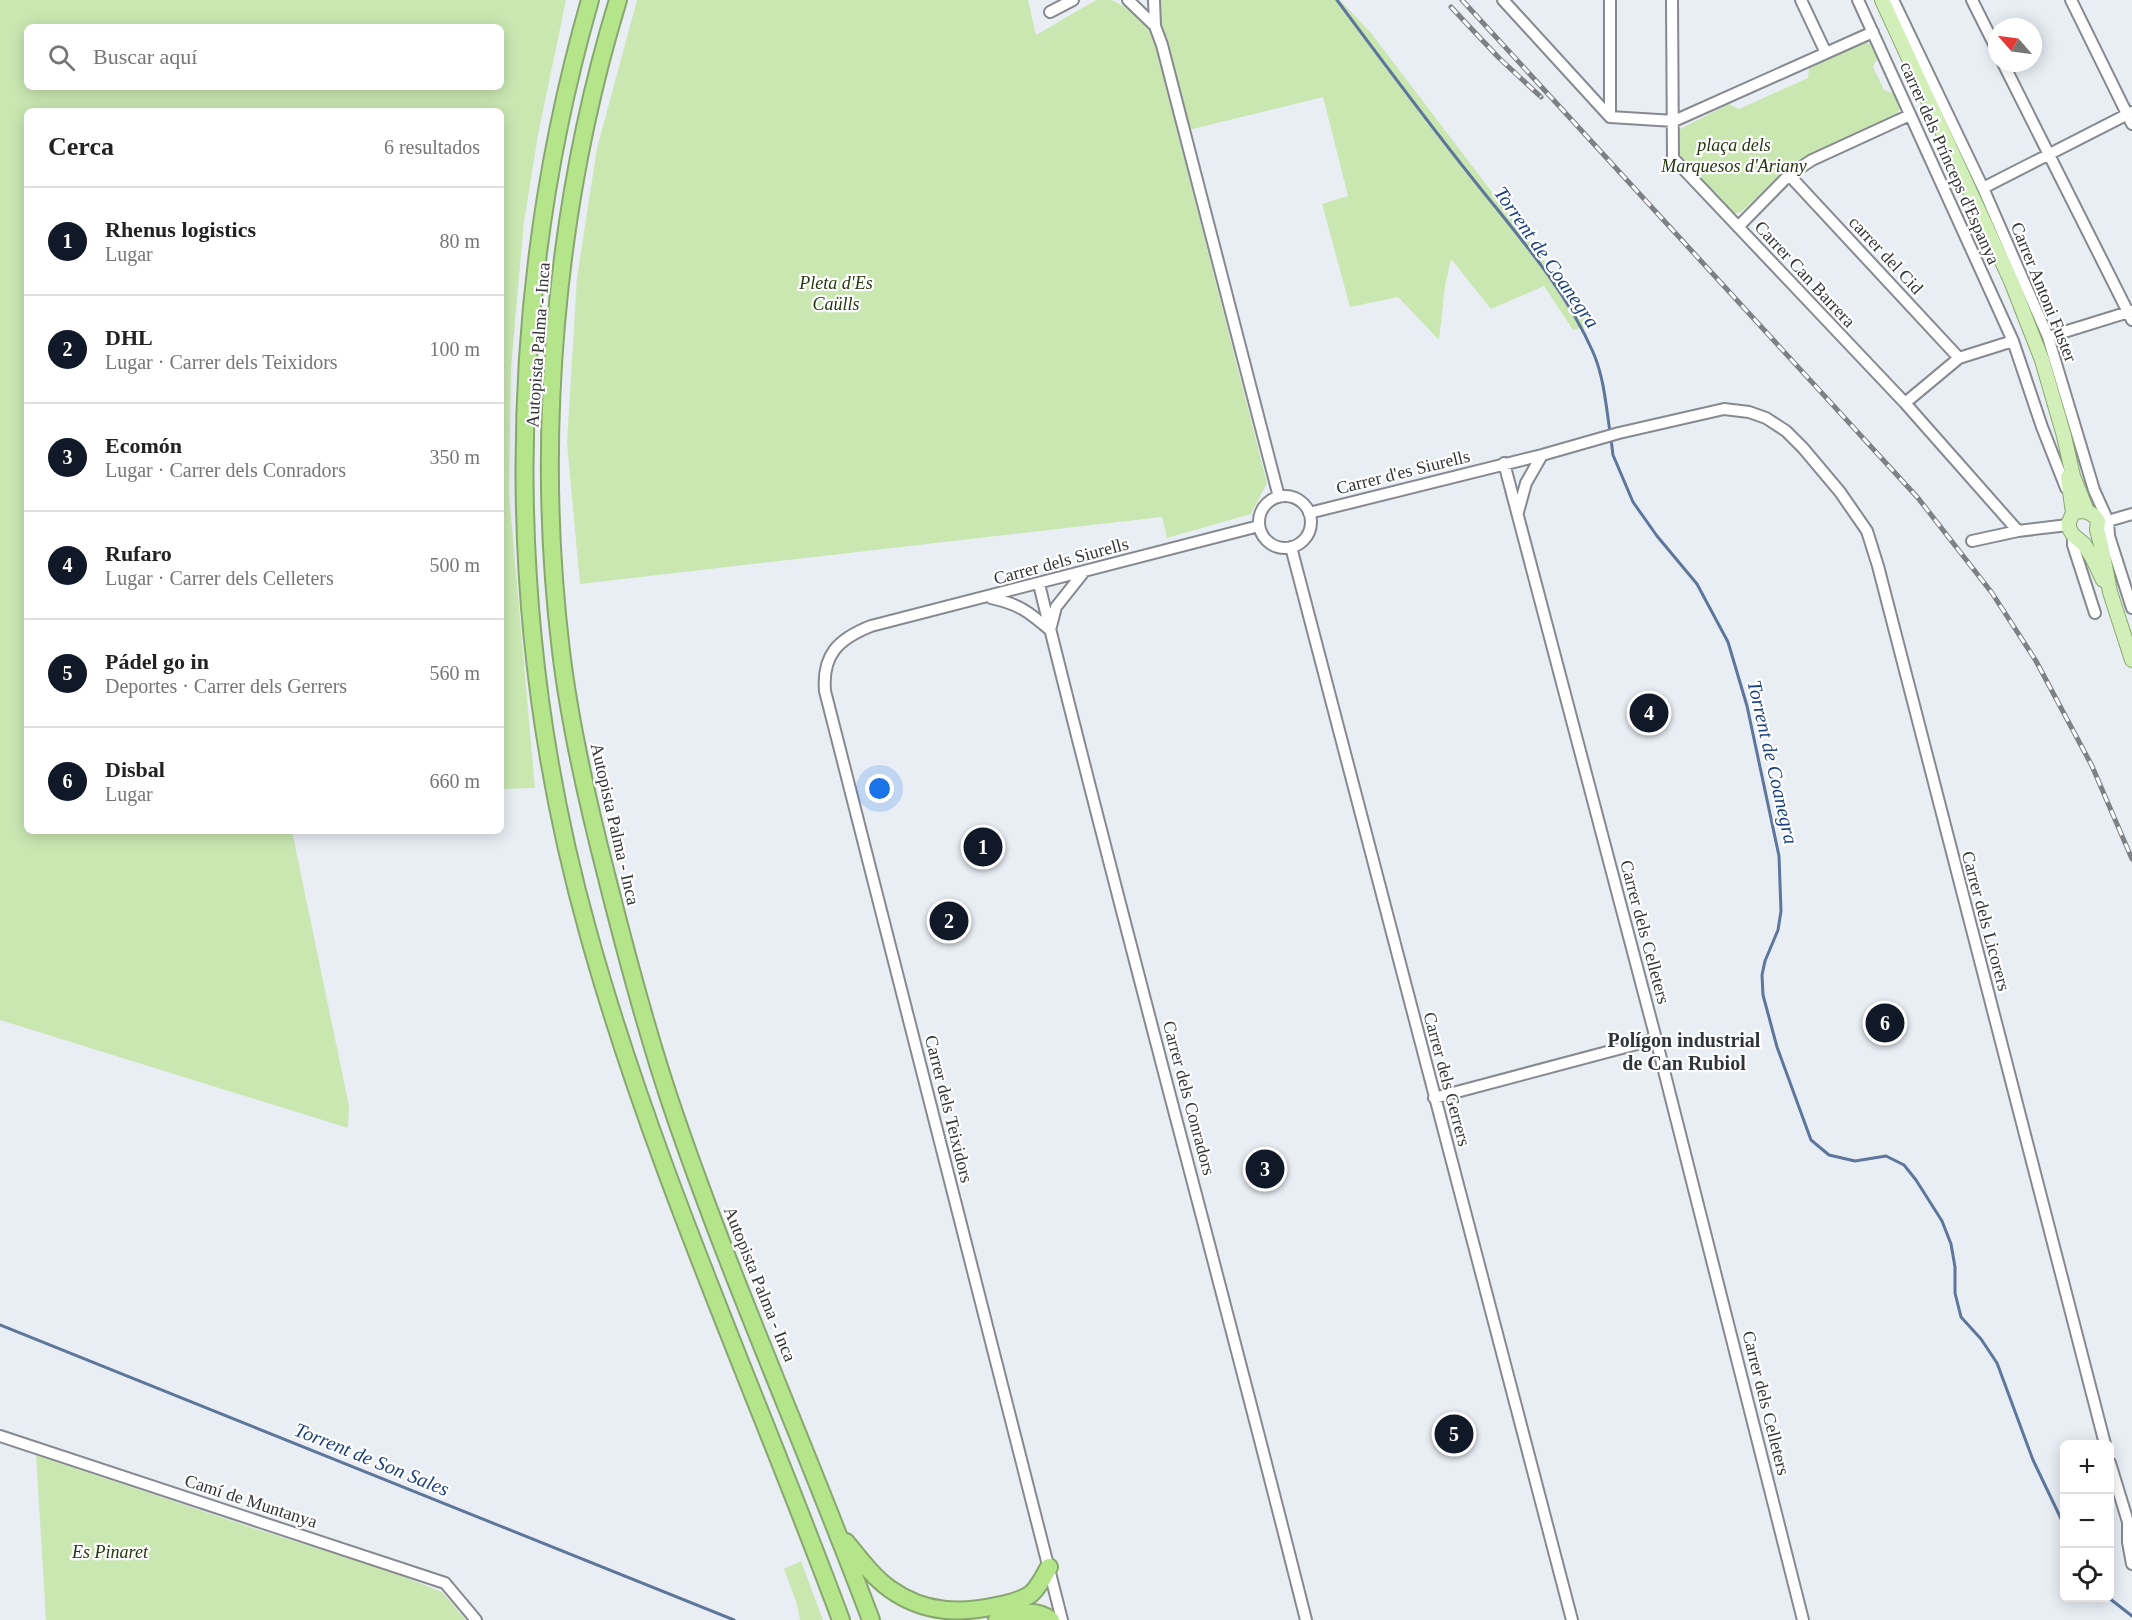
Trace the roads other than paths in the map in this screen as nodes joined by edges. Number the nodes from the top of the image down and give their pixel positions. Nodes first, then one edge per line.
1 (578, 0) edge
2 (590, 0) edge
3 (618, 0) edge
4 (630, 0) edge
5 (1073, 0) edge
6 (1128, 0) edge
7 (1154, 0) edge
8 (1503, 0) edge
9 (1610, 0) edge
10 (1672, 0) edge
11 (1802, 0) edge
12 (1858, 0) edge
13 (1882, 0) edge
14 (1893, 0) edge
15 (1972, 0) edge
16 (2071, 0) edge
17 (1050, 12) dead end
18 (1155, 26) junction
19 (609, 29) junction
20 (1872, 32) junction
21 (1988, 32) edge
22 (577, 45) junction
23 (1826, 53) junction
24 (2008, 72) edge
25 (1910, 115) junction
26 (1610, 117) junction
27 (2130, 117) edge
28 (1674, 121) junction
29 (2049, 154) junction
30 (1789, 175) junction
31 (1983, 188) junction
32 (1738, 227) junction
33 (2131, 315) edge
34 (2048, 338) junction
35 (2013, 340) junction
36 (1959, 358) junction
37 (1905, 403) junction
38 (1542, 455) junction
39 (1504, 463) junction
40 (1279, 497) junction
41 (1309, 513) junction
42 (1518, 513) junction
43 (2132, 514) edge
44 (2075, 521) junction
45 (2108, 521) junction
46 (1259, 526) junction
47 (2018, 531) junction
48 (2097, 531) junction
49 (1972, 541) dead end
50 (1291, 547) junction
51 (1083, 573) junction
52 (1039, 584) junction
53 (2110, 592) junction
54 (988, 597) junction
55 (2132, 608) edge
56 (2095, 613) dead end
57 (871, 626) joint
58 (1050, 630) junction
59 (2132, 660) edge
60 (1656, 1039) junction
61 (1434, 1098) junction
62 (0, 1436) edge
63 (2104, 1440) edge
64 (2114, 1476) edge
65 (2130, 1516) edge
66 (836, 1529) junction
67 (2132, 1564) edge
68 (1049, 1567) junction
69 (476, 1620) edge
70 (841, 1620) edge
71 (871, 1620) edge
72 (997, 1620) edge
73 (1051, 1620) edge
74 (1062, 1620) edge
75 (1306, 1620) edge
76 (1572, 1620) edge
77 (1803, 1620) edge

1 - 22 highway
2 - 22 highway, Autopista Palma - Inca
3 - 19 highway, Autopista Palma - Inca
4 - 19 highway
5 - 17 street
6 - 18 street
7 - 18 street
8 - 26 street
9 - 26 street
10 - 28 street, Carrer Can Barrera
11 - 23 street
12 - 20 street, carrer dels Prínceps d'Espanya
13 - 44 main road
14 - 31 street, Carrer Antoni Fuster
15 - 21 street
16 - 27 street
18 - 40 street
19 - 66 highway, Autopista Palma - Inca
20 - 23 street
20 - 25 street, carrer dels Prínceps d'Espanya
22 - 70 highway, Autopista Palma - Inca
23 - 28 street
24 - 29 street
25 - 30 street
25 - 35 street, carrer dels Prínceps d'Espanya
26 - 28 street
27 - 29 street
28 - 32 street, Carrer Can Barrera
29 - 31 street
29 - 33 street
30 - 32 street
30 - 36 street, carrer del Cid
31 - 34 street, Carrer Antoni Fuster
32 - 37 street, Carrer Can Barrera
33 - 34 street
34 - 45 street, Carrer Antoni Fuster
35 - 36 street
35 - 44 street, carrer dels Prínceps d'Espanya
36 - 37 street
37 - 47 street, Carrer Can Barrera
38 - 39 street
38 - 42 street
38 - 63 street, Carrer dels Licorers
39 - 41 street, Carrer d'es Siurells
39 - 42 street, Carrer dels Celleters
40 - 41 street
40 - 46 street
41 - 50 street
42 - 60 street, Carrer dels Celleters
43 - 45 street
44 - 47 street
44 - 48 main road
44 - 48 main road
44 - 53 main road
44 - 56 street, carrer dels Prínceps d'Espanya
45 - 55 street, Carrer Antoni Fuster
46 - 50 street
46 - 51 street, Carrer dels Siurells
47 - 49 street
48 - 53 main road
50 - 61 street, Carrer dels Gerrers
51 - 52 street, Carrer dels Siurells
51 - 58 street
52 - 54 street, Carrer dels Siurells
52 - 58 street, Carrer dels Conradors
53 - 59 main road
54 - 57 street, Carrer dels Siurells
54 - 58 street
57 - 68 street, Carrer dels Teixidors
58 - 75 street, Carrer dels Conradors
60 - 61 street
60 - 77 street, Carrer dels Celleters
61 - 76 street, Carrer dels Gerrers
62 - 69 street, Camí de Muntanya
64 - 65 street
65 - 67 street
66 - 68 highway
66 - 71 highway, Autopista Palma - Inca
68 - 74 street, Carrer dels Teixidors
72 - 73 highway

